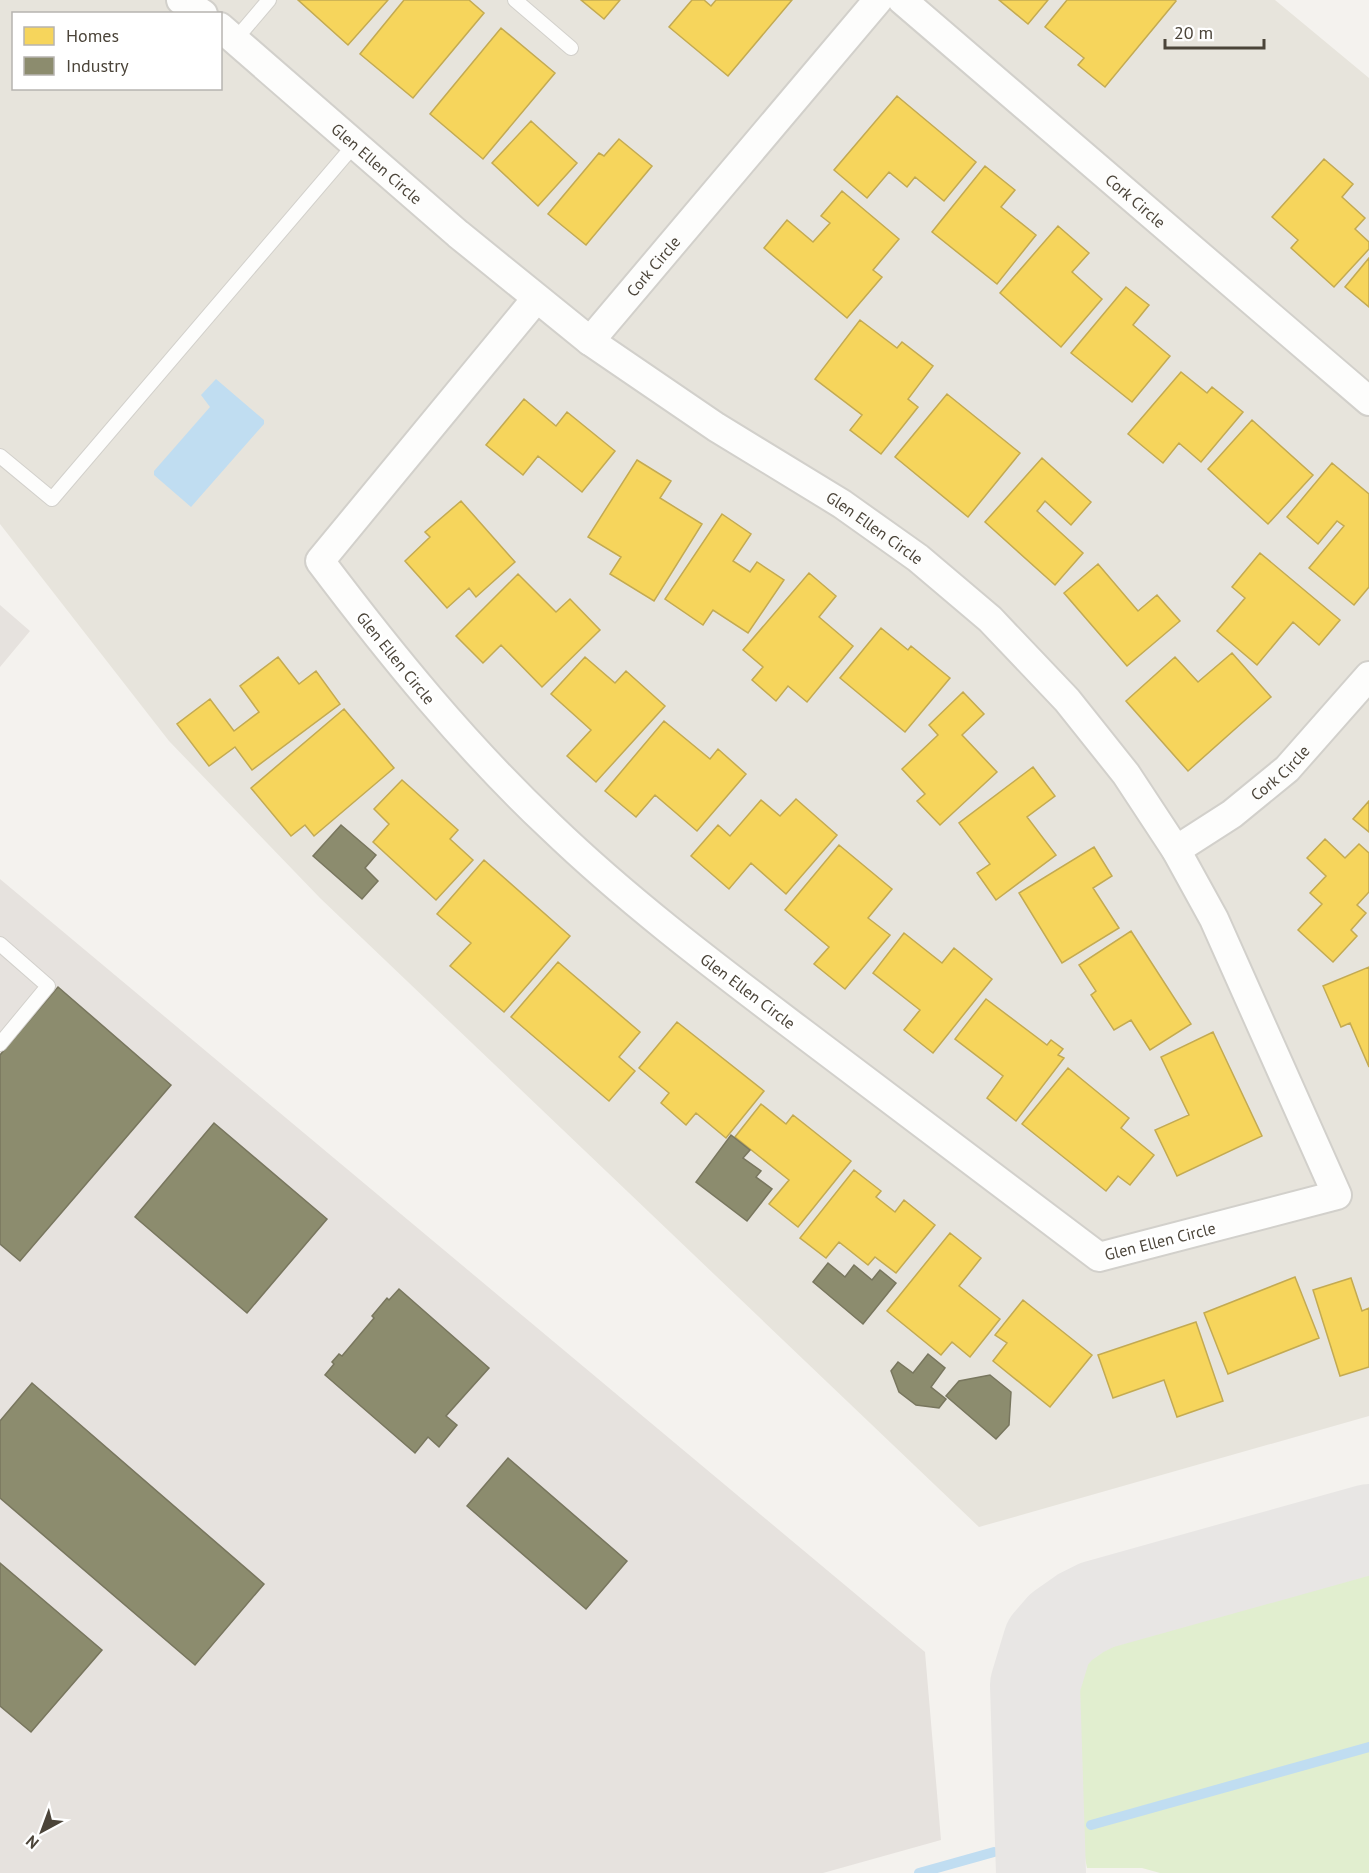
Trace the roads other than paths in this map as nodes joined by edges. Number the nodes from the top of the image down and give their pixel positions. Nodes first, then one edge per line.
1 (269, 0) edge
2 (515, 0) edge
3 (878, 0) edge
4 (902, 0) edge
5 (228, 33) edge
6 (572, 48) dead end
7 (355, 144) junction
8 (536, 299) junction
9 (590, 341) junction
10 (1369, 401) edge
11 (0, 456) edge
12 (1369, 676) edge
13 (1176, 850) junction
14 (0, 944) edge
15 (0, 1044) edge

1 - 5 lane
2 - 6 lane
3 - 9 street, Cork Circle
4 - 10 street, Cork Circle
5 - 7 street, Glen Ellen Circle
7 - 8 street, Glen Ellen Circle
7 - 11 lane
8 - 9 street, Glen Ellen Circle
8 - 13 street, Glen Ellen Circle
9 - 13 street, Glen Ellen Circle
12 - 13 street, Cork Circle
14 - 15 lane

